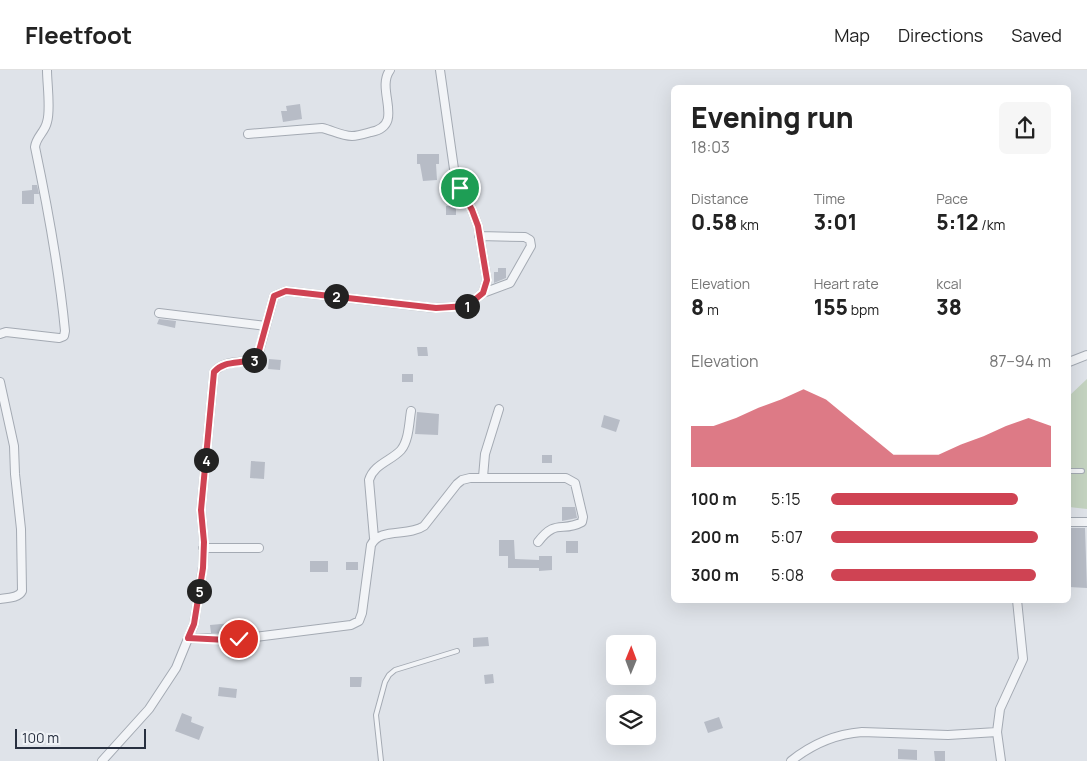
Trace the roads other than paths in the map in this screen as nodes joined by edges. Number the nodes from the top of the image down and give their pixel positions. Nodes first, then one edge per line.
1 (47, 70) edge
2 (390, 70) edge
3 (440, 70) edge
4 (248, 134) dead end
5 (479, 236) junction
6 (483, 293) junction
7 (159, 313) dead end
8 (266, 326) junction
9 (0, 334) edge
10 (1087, 355) edge
11 (1071, 361) edge
12 (0, 382) edge
13 (499, 409) dead end
14 (411, 411) dead end
15 (1071, 471) edge
16 (1082, 471) dead end
17 (482, 477) junction
18 (1071, 522) edge
19 (1087, 522) edge
20 (374, 538) junction
21 (538, 542) dead end
22 (204, 548) junction
23 (259, 548) dead end
24 (0, 599) edge
25 (1017, 603) edge
26 (188, 638) junction
27 (457, 651) dead end
28 (996, 732) junction
29 (102, 761) edge
30 (381, 761) edge
31 (791, 761) edge
32 (1001, 761) edge

1 - 9 street
2 - 4 street
3 - 5 street
5 - 6 street
5 - 6 street
6 - 8 street
7 - 8 street
8 - 22 street
10 - 11 street
12 - 24 street
13 - 17 street
14 - 20 street
15 - 16 lane
17 - 20 street
17 - 21 street
18 - 19 street
20 - 26 street
22 - 23 street
22 - 26 street
25 - 28 street
26 - 29 street
27 - 30 lane
28 - 31 street
28 - 32 street

